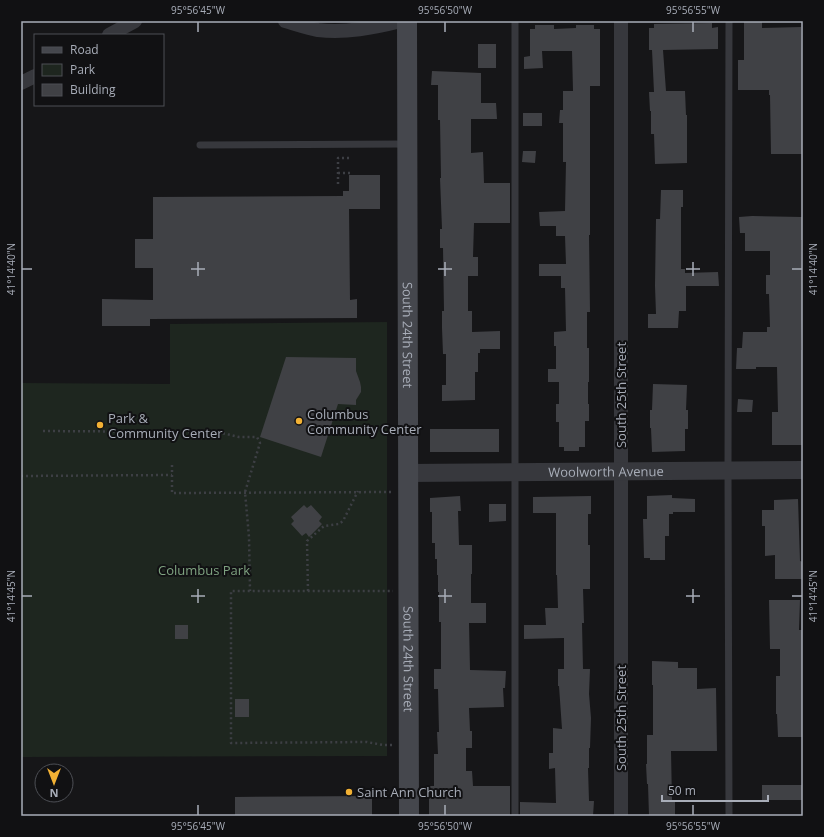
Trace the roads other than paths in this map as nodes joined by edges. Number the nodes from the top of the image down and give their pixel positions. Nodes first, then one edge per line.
1 (135, 21) edge
2 (285, 21) edge
3 (401, 21) edge
4 (407, 21) edge
5 (515, 21) edge
6 (621, 21) edge
7 (729, 21) edge
8 (111, 34) edge
9 (34, 76) edge
10 (21, 83) edge
11 (408, 144) junction
12 (200, 145) dead end
13 (728, 470) junction
14 (803, 470) edge
15 (621, 471) junction
16 (516, 472) junction
17 (408, 473) junction
18 (410, 816) edge
19 (515, 816) edge
20 (621, 816) edge
21 (729, 816) edge

1 - 8 street
2 - 3 street
4 - 11 main road, South 24th Street
5 - 16 lane
6 - 15 street, South 25th Street
7 - 13 lane
9 - 10 street
11 - 12 lane
11 - 17 main road, South 24th Street
13 - 14 street, Woolworth Avenue
13 - 15 street, Woolworth Avenue
13 - 21 lane
15 - 16 street, Woolworth Avenue
15 - 20 street, South 25th Street
16 - 17 street, Woolworth Avenue
16 - 19 lane
17 - 18 main road, South 24th Street

